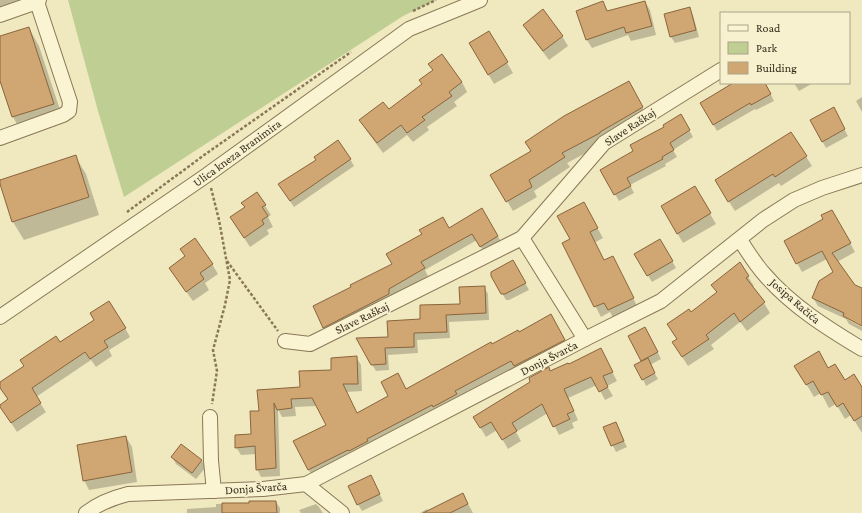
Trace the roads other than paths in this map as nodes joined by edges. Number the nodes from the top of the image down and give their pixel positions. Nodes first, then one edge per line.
1 (480, 0) edge
2 (38, 1) edge
3 (0, 15) edge
4 (720, 71) edge
5 (0, 138) edge
6 (862, 175) edge
7 (522, 238) junction
8 (740, 240) junction
9 (0, 317) edge
10 (585, 339) junction
11 (285, 341) road end
12 (862, 349) edge
13 (210, 417) road end
14 (306, 484) junction
15 (214, 491) junction
16 (86, 513) edge
17 (342, 513) edge

1 - 9 street, Ulica kneza Branimira
2 - 3 street
2 - 5 street
4 - 7 street, Slave Raškaj
6 - 8 street, Donja Švarča
7 - 10 street
7 - 11 street, Slave Raškaj
8 - 10 street, Donja Švarča
8 - 12 street, Josipa Račića
10 - 14 street, Donja Švarča
13 - 15 street, Donja Švarča
14 - 15 street, Donja Švarča
14 - 17 street
15 - 16 street, Donja Švarča

